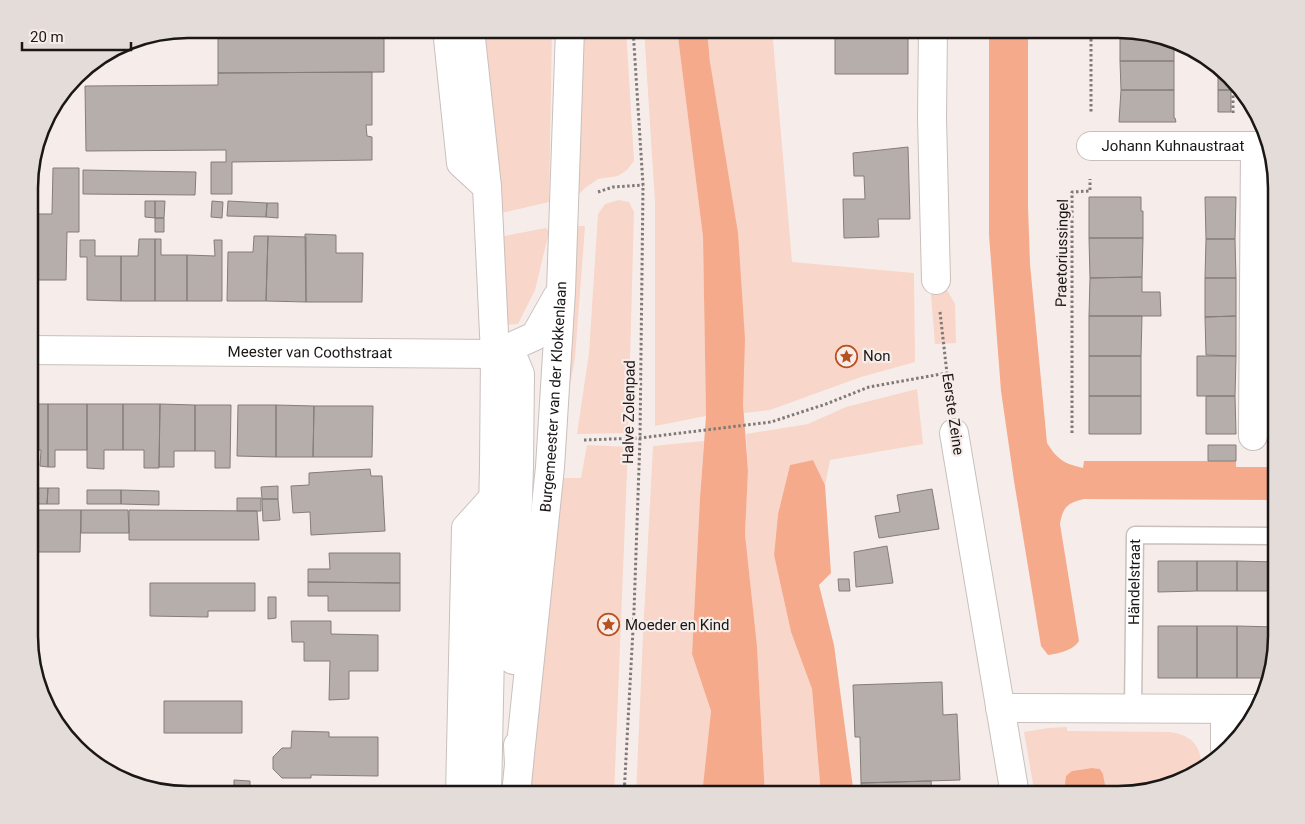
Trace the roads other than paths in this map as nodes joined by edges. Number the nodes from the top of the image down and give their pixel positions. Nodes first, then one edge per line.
1 (448, 38) edge
2 (471, 38) edge
3 (570, 38) edge
4 (933, 38) edge
5 (1091, 146) road end
6 (1261, 146) edge
7 (487, 187) junction
8 (936, 280) road end
9 (561, 291) junction
10 (38, 350) edge
11 (495, 354) junction
12 (954, 433) road end
13 (1254, 436) dead end
14 (506, 496) junction
15 (1267, 536) edge
16 (1000, 708) junction
17 (1133, 708) junction
18 (1225, 709) junction
19 (1248, 709) edge
20 (1225, 742) edge
21 (519, 764) junction
22 (460, 786) edge
23 (488, 786) edge
24 (517, 786) edge
25 (1013, 786) edge

1 - 7 street
2 - 7 street, Burgemeester van der Klokkenlaan
3 - 9 street, Burgemeester van der Klokkenlaan
4 - 8 street
5 - 6 street, Johann Kuhnaustraat
6 - 13 street, Johann Kuhnaustraat
7 - 11 street, Burgemeester van der Klokkenlaan
9 - 11 street, Meester van Coothstraat
9 - 21 street, Burgemeester van der Klokkenlaan
10 - 11 street, Meester van Coothstraat
11 - 14 street, Burgemeester van der Klokkenlaan
12 - 16 street, Eerste Zeine
14 - 21 street, Burgemeester van der Klokkenlaan
14 - 22 street
14 - 23 street, Burgemeester van der Klokkenlaan
15 - 17 lane, Händelstraat
16 - 17 street
16 - 25 street, Eerste Zeine
17 - 18 street
18 - 19 street
18 - 20 street
21 - 24 street, Burgemeester van der Klokkenlaan

